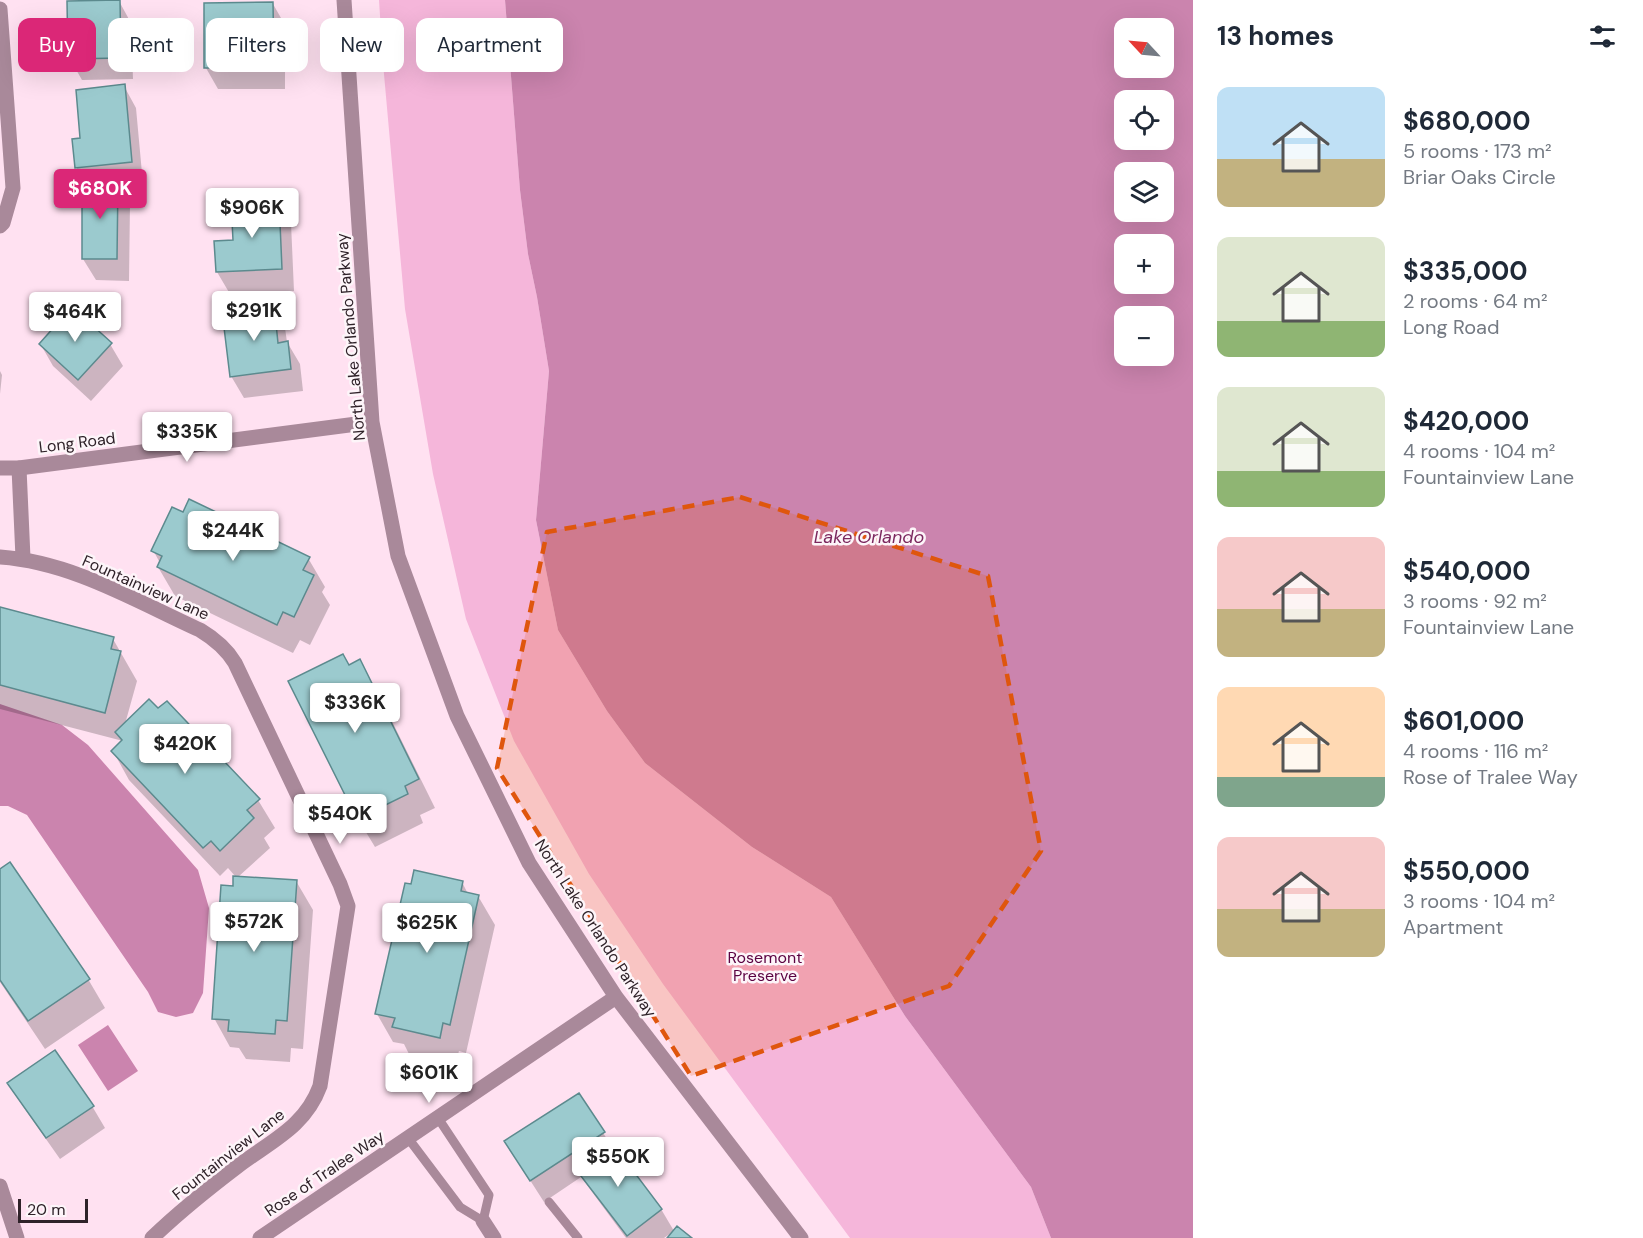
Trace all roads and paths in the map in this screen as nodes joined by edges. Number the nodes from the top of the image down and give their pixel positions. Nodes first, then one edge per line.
1 (344, 0) edge
2 (0, 9) edge
3 (0, 226) edge
4 (372, 422) junction
5 (0, 468) edge
6 (19, 468) junction
7 (0, 556) edge
8 (23, 558) junction
9 (616, 997) junction
10 (438, 1118) junction
11 (408, 1138) junction
12 (0, 1186) edge
13 (549, 1202) dead end
14 (483, 1221) junction
15 (17, 1238) edge
16 (152, 1238) edge
17 (260, 1238) edge
18 (494, 1238) edge
19 (578, 1238) edge
20 (801, 1238) edge

1 - 4 street, North Lake Orlando Parkway
2 - 3 street
4 - 6 street, Long Road
4 - 9 street, North Lake Orlando Parkway
5 - 6 street, Long Road
6 - 8 street
7 - 8 street, Fountainview Lane
8 - 16 street, Fountainview Lane
9 - 10 street, Rose of Tralee Way
9 - 20 street, North Lake Orlando Parkway
10 - 11 street, Rose of Tralee Way
10 - 14 lane
11 - 14 lane
11 - 17 street, Rose of Tralee Way
12 - 15 street
13 - 19 lane
14 - 18 street

